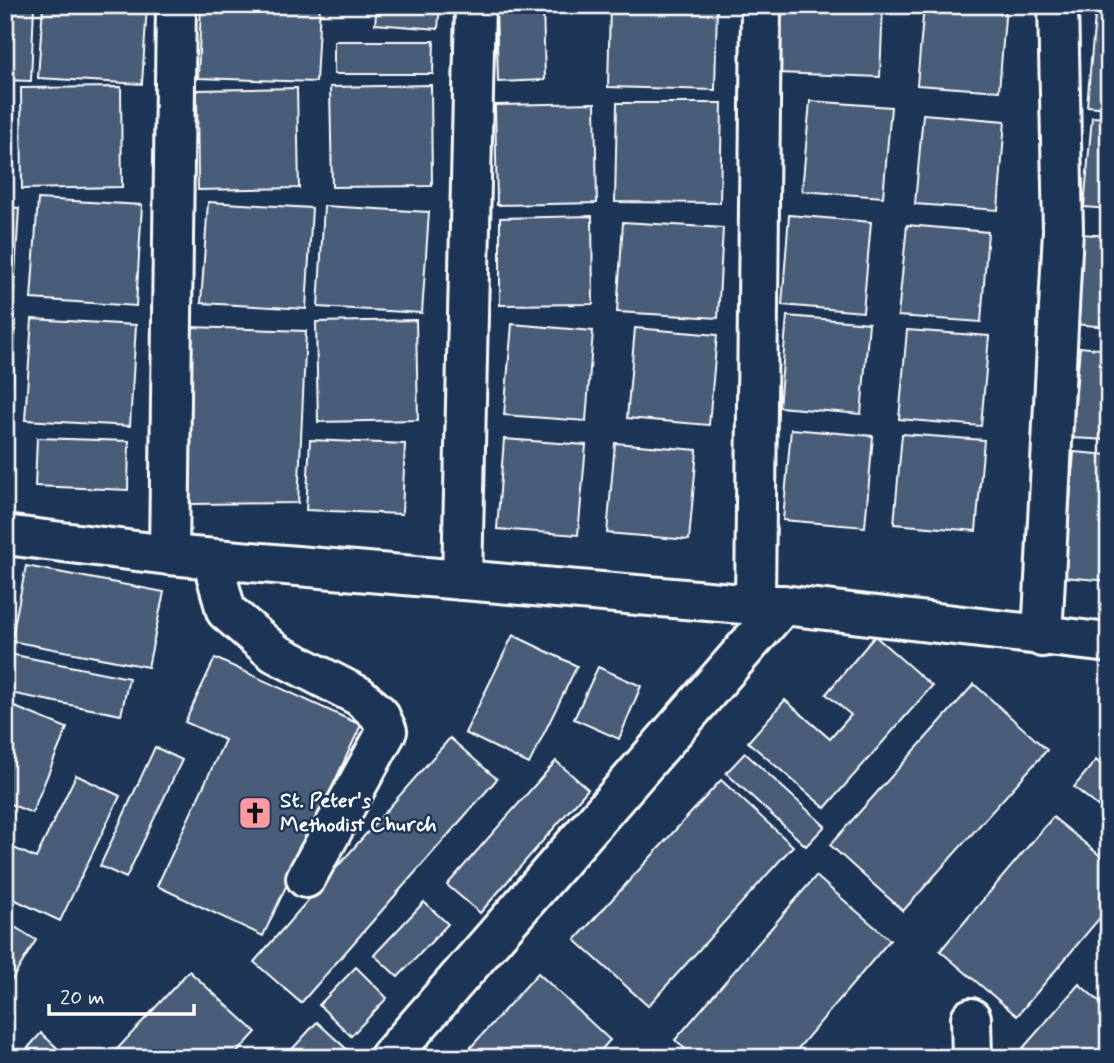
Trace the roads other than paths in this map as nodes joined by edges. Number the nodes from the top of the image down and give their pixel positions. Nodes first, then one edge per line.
1 (176, 5) edge
2 (475, 5) edge
3 (761, 5) edge
4 (1058, 5) edge
5 (5, 535) edge
6 (169, 555) junction
7 (212, 559) junction
8 (462, 580) junction
9 (769, 605) junction
10 (1042, 637) junction
11 (1109, 643) edge
12 (306, 878) dead end
13 (971, 1018) dead end
14 (389, 1058) edge
15 (972, 1058) edge

1 - 6 street
2 - 8 street
3 - 9 street
4 - 10 street
5 - 6 street
6 - 7 street
7 - 8 street
7 - 12 street
8 - 9 street
9 - 10 street
9 - 14 street
10 - 11 street
13 - 15 street

